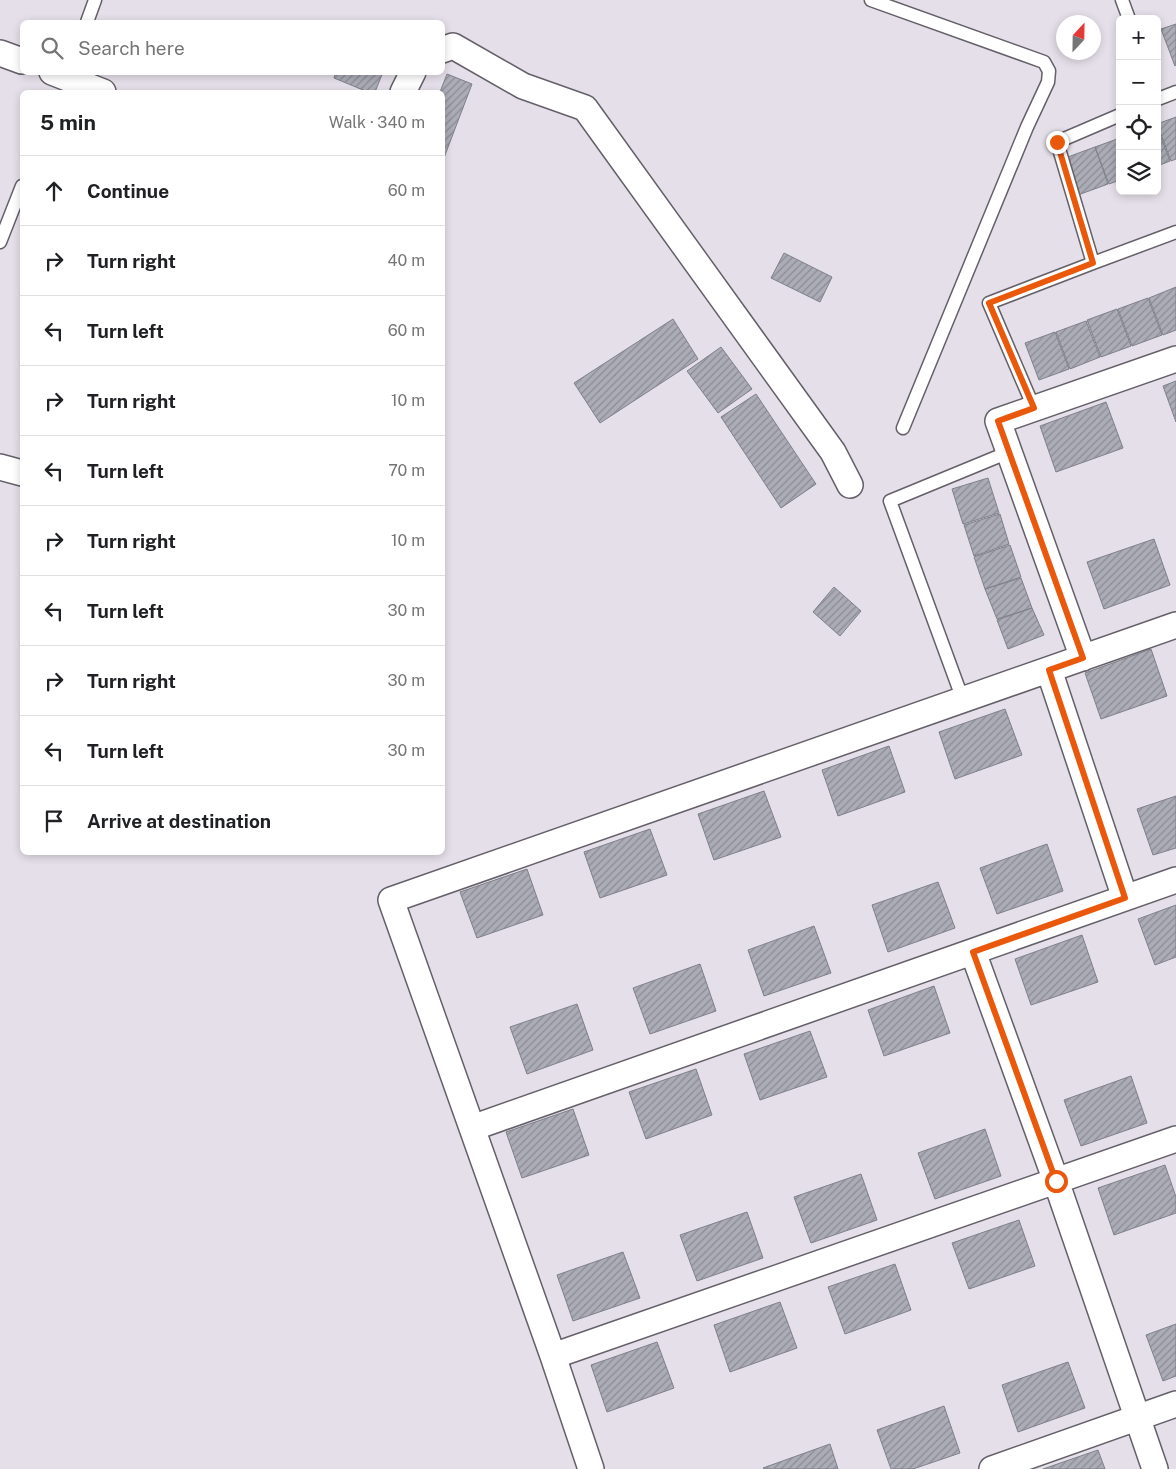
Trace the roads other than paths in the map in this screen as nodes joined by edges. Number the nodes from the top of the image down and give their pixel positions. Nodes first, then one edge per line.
1 (95, 0) edge
2 (871, 0) edge
3 (1122, 0) edge
4 (1128, 15) edge
5 (88, 20) edge
6 (445, 49) edge
7 (0, 52) edge
8 (20, 60) edge
9 (412, 75) edge
10 (61, 79) edge
11 (97, 90) edge
12 (405, 90) edge
13 (1176, 92) edge
14 (1161, 97) edge
15 (1116, 117) edge
16 (20, 191) edge
17 (1176, 232) edge
18 (0, 242) edge
19 (1093, 263) junction
20 (1176, 359) edge
21 (1034, 408) junction
22 (903, 428) dead end
23 (1009, 452) junction
24 (0, 467) edge
25 (20, 472) edge
26 (850, 485) dead end
27 (1176, 626) edge
28 (1083, 658) junction
29 (1049, 670) junction
30 (963, 700) junction
31 (1176, 880) edge
32 (1125, 898) junction
33 (973, 952) junction
34 (472, 1128) junction
35 (1176, 1139) edge
36 (1056, 1181) junction
37 (553, 1356) junction
38 (1176, 1404) edge
39 (1136, 1418) junction
40 (591, 1469) edge
41 (992, 1469) edge
42 (1155, 1469) edge

1 - 5 lane
2 - 22 lane
3 - 4 lane
6 - 26 street
7 - 8 street
9 - 12 street
10 - 11 street
13 - 14 lane
15 - 19 lane
16 - 18 lane
17 - 19 lane
19 - 21 lane
20 - 21 street
21 - 23 street
23 - 28 street
23 - 30 lane
24 - 25 street
27 - 28 street
28 - 29 street
29 - 30 street
29 - 32 street
30 - 34 street
31 - 32 street
32 - 33 street
33 - 34 street
33 - 36 street
34 - 37 street
35 - 36 street
36 - 37 street
36 - 39 street
37 - 40 street
38 - 39 street
39 - 41 street
39 - 42 street

